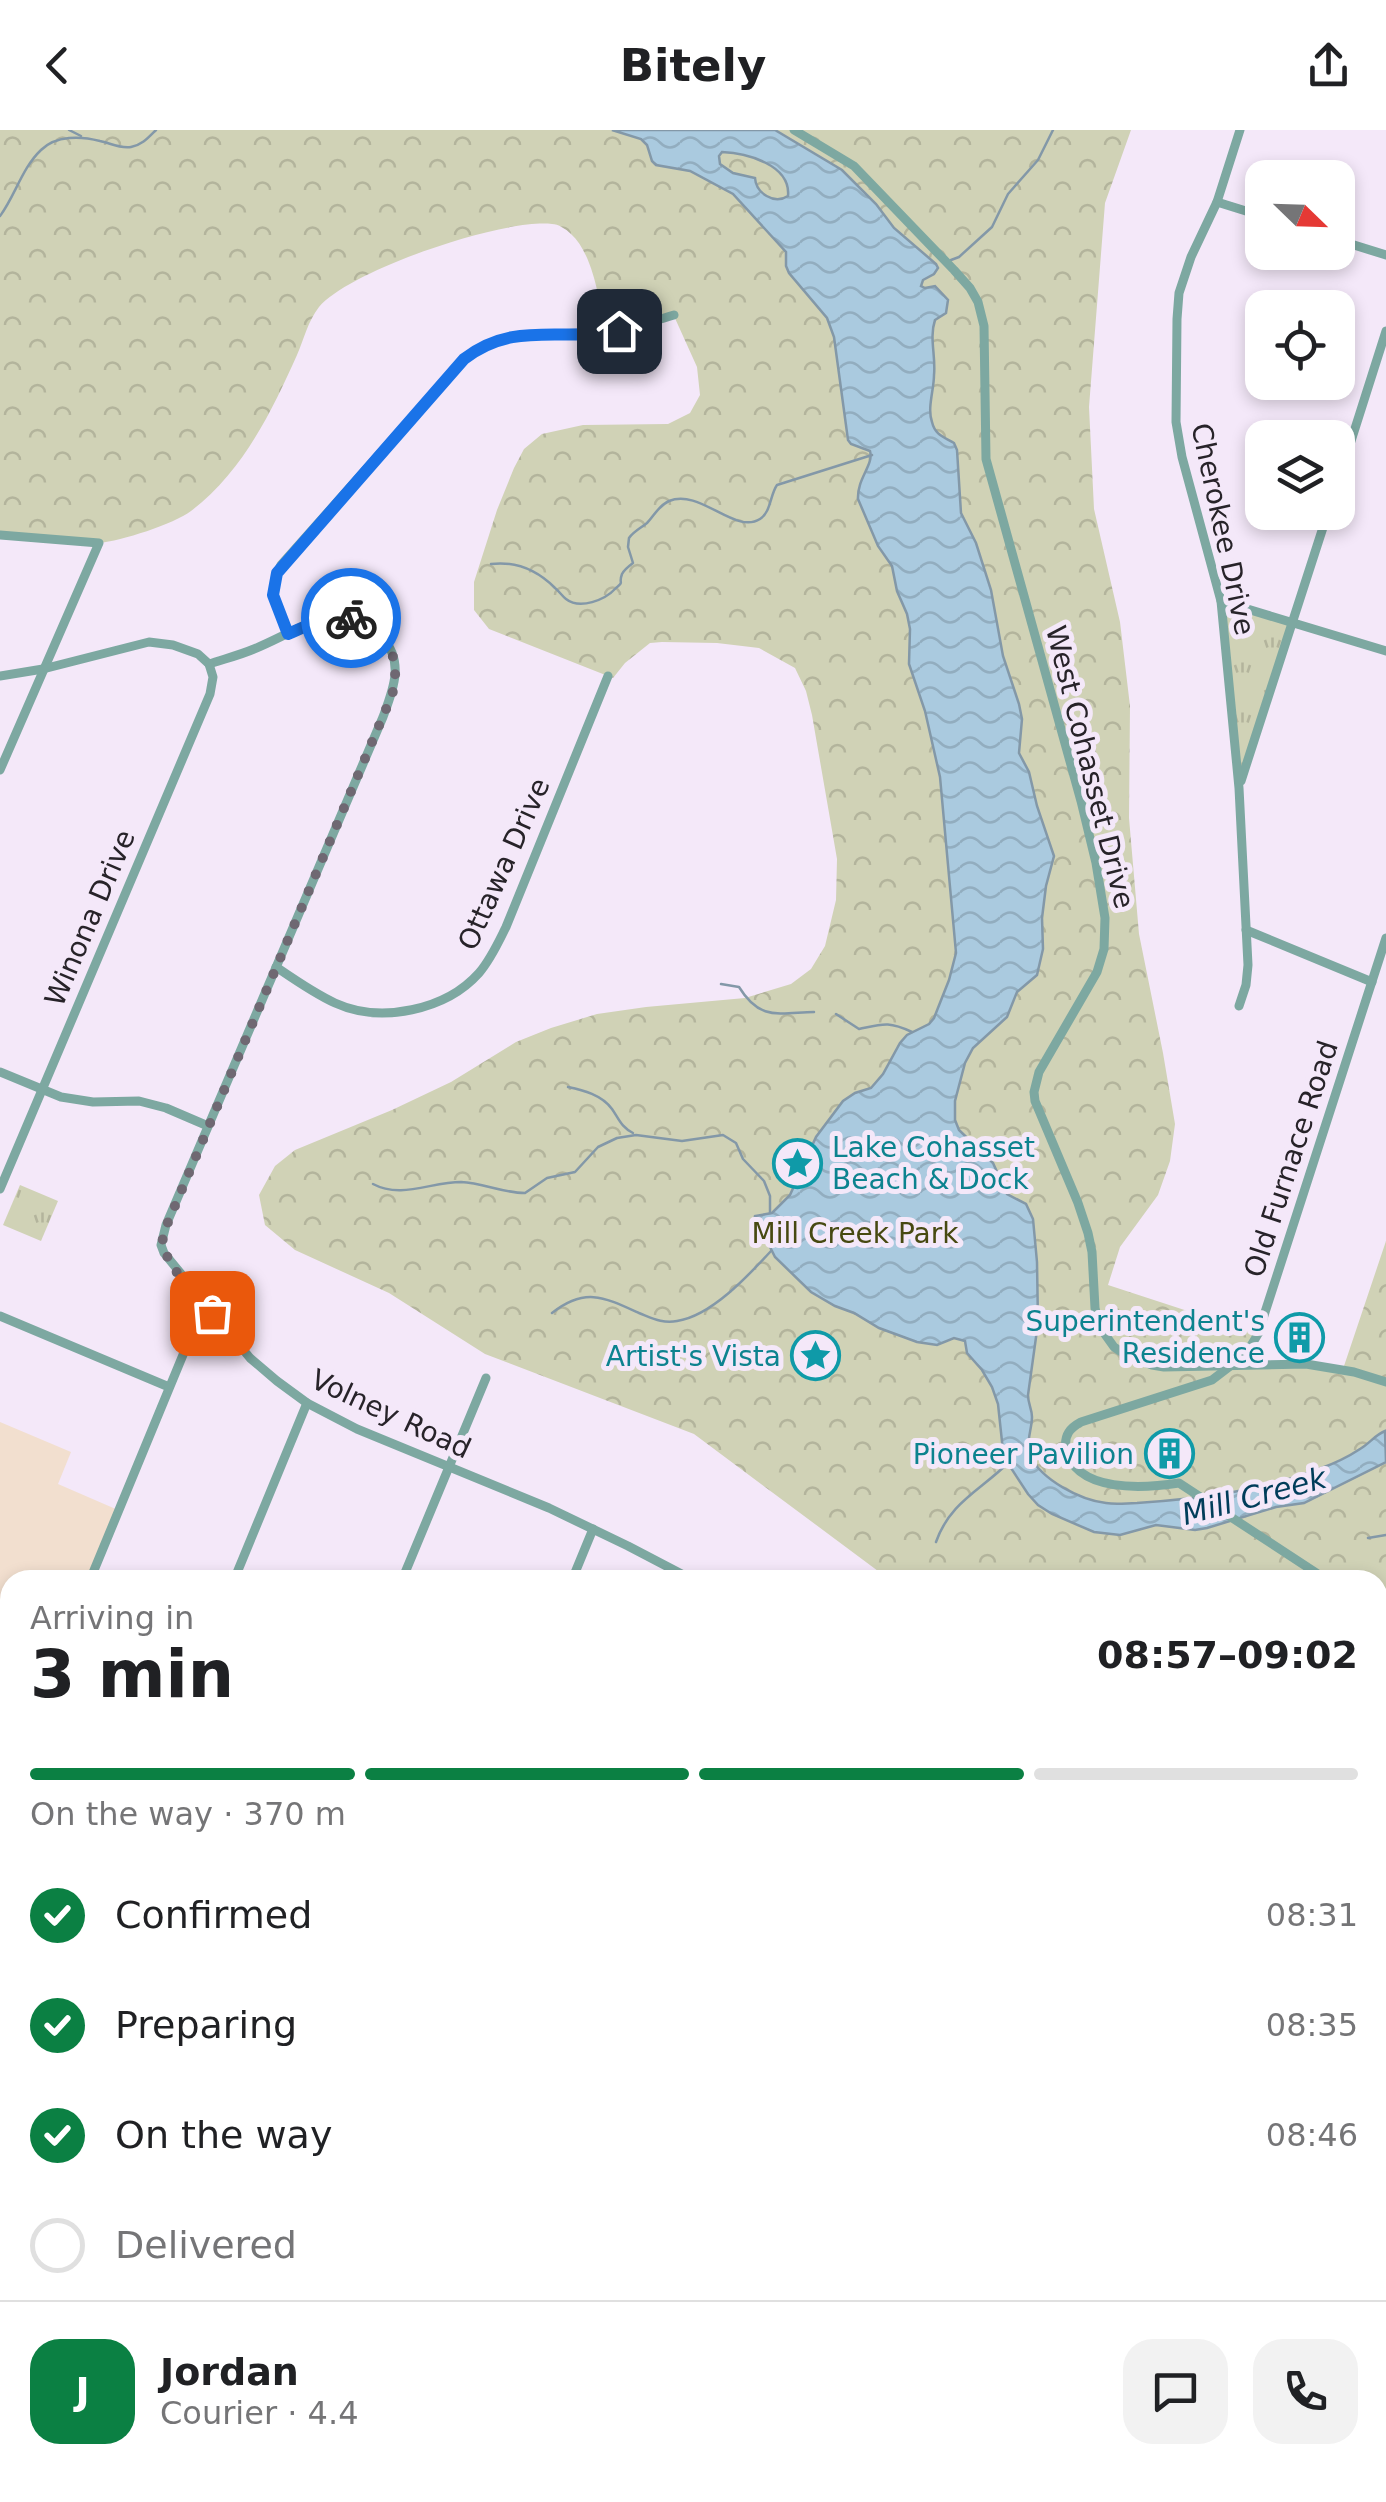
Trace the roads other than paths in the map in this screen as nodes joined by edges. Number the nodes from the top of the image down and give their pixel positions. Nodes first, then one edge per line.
1 (794, 130) edge
2 (1240, 130) edge
3 (1217, 202) junction
4 (1245, 211) edge
5 (1355, 246) edge
6 (1386, 256) edge
7 (674, 316) dead end
8 (1386, 331) edge
9 (1355, 429) edge
10 (1322, 530) edge
11 (0, 535) edge
12 (1221, 601) junction
13 (1292, 622) junction
14 (288, 634) junction
15 (1386, 650) edge
16 (210, 664) junction
17 (43, 669) junction
18 (0, 676) edge
19 (608, 676) dead end
20 (0, 770) edge
21 (1239, 788) junction
22 (1246, 930) junction
23 (1386, 938) edge
24 (276, 967) junction
25 (1372, 982) junction
26 (1240, 1006) dead end
27 (0, 1072) edge
28 (42, 1090) junction
29 (208, 1126) junction
30 (0, 1190) edge
31 (204, 1304) junction
32 (0, 1316) edge
33 (1232, 1365) junction
34 (486, 1378) dead end
35 (1386, 1382) edge
36 (169, 1387) junction
37 (307, 1402) junction
38 (449, 1466) junction
39 (593, 1529) junction
40 (94, 1570) edge
41 (238, 1570) edge
42 (406, 1570) edge
43 (576, 1570) edge
44 (673, 1570) edge
45 (1312, 1570) edge

1 - 33 street, West Cohasset Drive
2 - 3 street, Cherokee Drive
3 - 4 street
3 - 12 street, Cherokee Drive
5 - 6 street
7 - 14 street
8 - 9 street
10 - 13 street
11 - 17 street
12 - 13 street
12 - 21 street, Cherokee Drive
13 - 15 street
13 - 21 street
14 - 16 street, Volney Road
14 - 24 street, Volney Road
16 - 17 street
16 - 28 street, Winona Drive
17 - 18 street
17 - 20 street
19 - 24 street, Ottawa Drive
21 - 22 street, Cherokee Drive
22 - 25 street
22 - 26 street, Cherokee Drive
23 - 25 street, Old Furnace Road
24 - 29 street, Volney Road
25 - 33 street, Old Furnace Road
27 - 28 street
28 - 29 street
28 - 30 street, Winona Drive
29 - 31 street, Volney Road
31 - 36 street
31 - 37 street, Volney Road
32 - 36 street
33 - 35 street, West Cohasset Drive
33 - 45 street, Old Furnace Road
34 - 38 street
36 - 40 street
37 - 38 street, Volney Road
37 - 41 street
38 - 39 street, Volney Road
38 - 42 street
39 - 43 street
39 - 44 street, Volney Road

